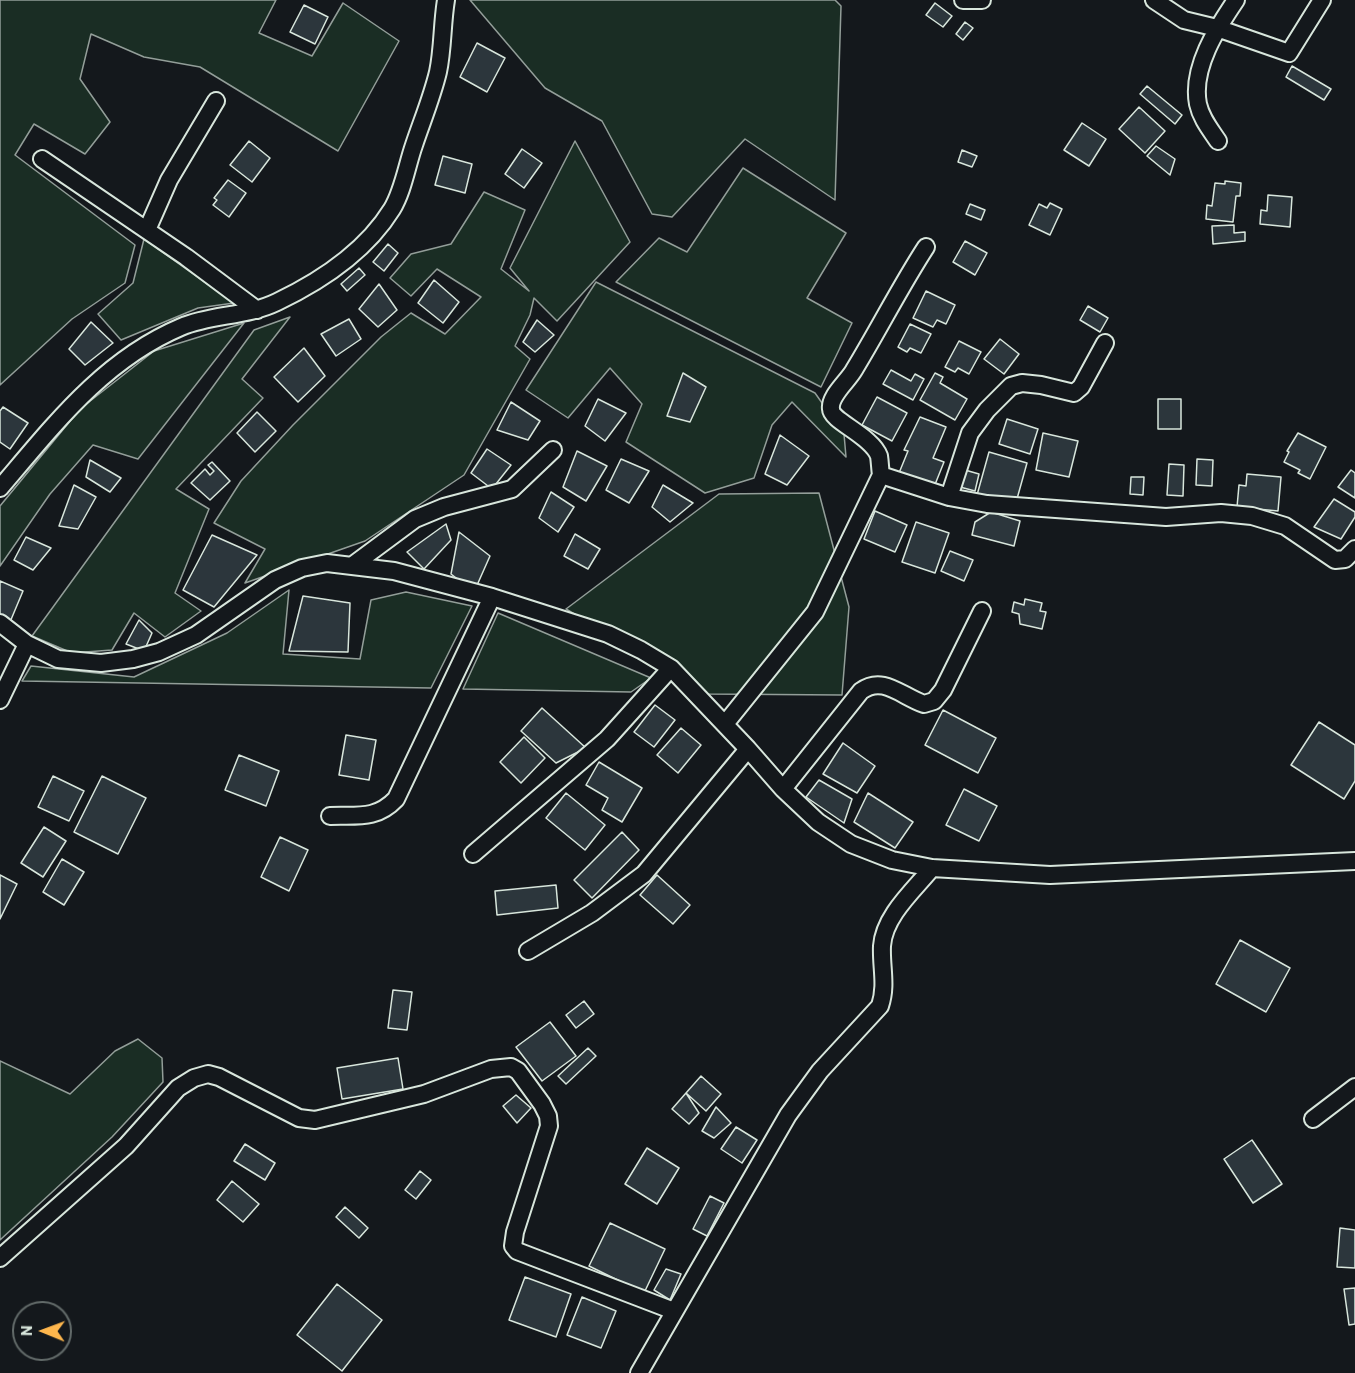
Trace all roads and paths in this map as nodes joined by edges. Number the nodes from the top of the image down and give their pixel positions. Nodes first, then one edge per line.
1 (446, 0) edge
2 (963, 0) edge
3 (982, 0) edge
4 (1154, 0) edge
5 (1236, 0) edge
6 (1322, 0) edge
7 (1217, 28) junction
8 (216, 101) dead end
9 (1218, 141) dead end
10 (42, 159) dead end
11 (147, 230) junction
12 (926, 247) dead end
13 (257, 310) junction
14 (1106, 343) dead end
15 (553, 450) dead end
16 (881, 475) junction
17 (0, 488) edge
18 (949, 496) junction
19 (1355, 549) edge
20 (352, 565) junction
21 (492, 597) junction
22 (982, 611) dead end
23 (0, 623) edge
24 (27, 644) junction
25 (670, 668) junction
26 (0, 700) edge
27 (724, 724) junction
28 (748, 749) junction
29 (783, 789) junction
30 (330, 816) dead end
31 (472, 854) dead end
32 (1355, 861) edge
33 (932, 868) junction
34 (528, 951) dead end
35 (1355, 1087) edge
36 (1313, 1119) dead end
37 (0, 1258) edge
38 (675, 1311) junction
39 (639, 1373) edge

1 - 13 street
2 - 3 street
4 - 7 street
5 - 7 street
6 - 7 street
7 - 9 street
8 - 11 street
10 - 11 street
11 - 13 street
12 - 16 street
13 - 17 street
14 - 18 street
15 - 20 street
16 - 18 street
16 - 27 street
18 - 19 street
20 - 21 street
20 - 24 street
21 - 25 street
21 - 30 street
22 - 29 street
23 - 24 street
24 - 26 street
25 - 27 street
25 - 31 street
27 - 28 street
28 - 29 street
28 - 34 street
29 - 33 street
32 - 33 street
33 - 38 street
35 - 36 street
37 - 38 street
38 - 39 street

